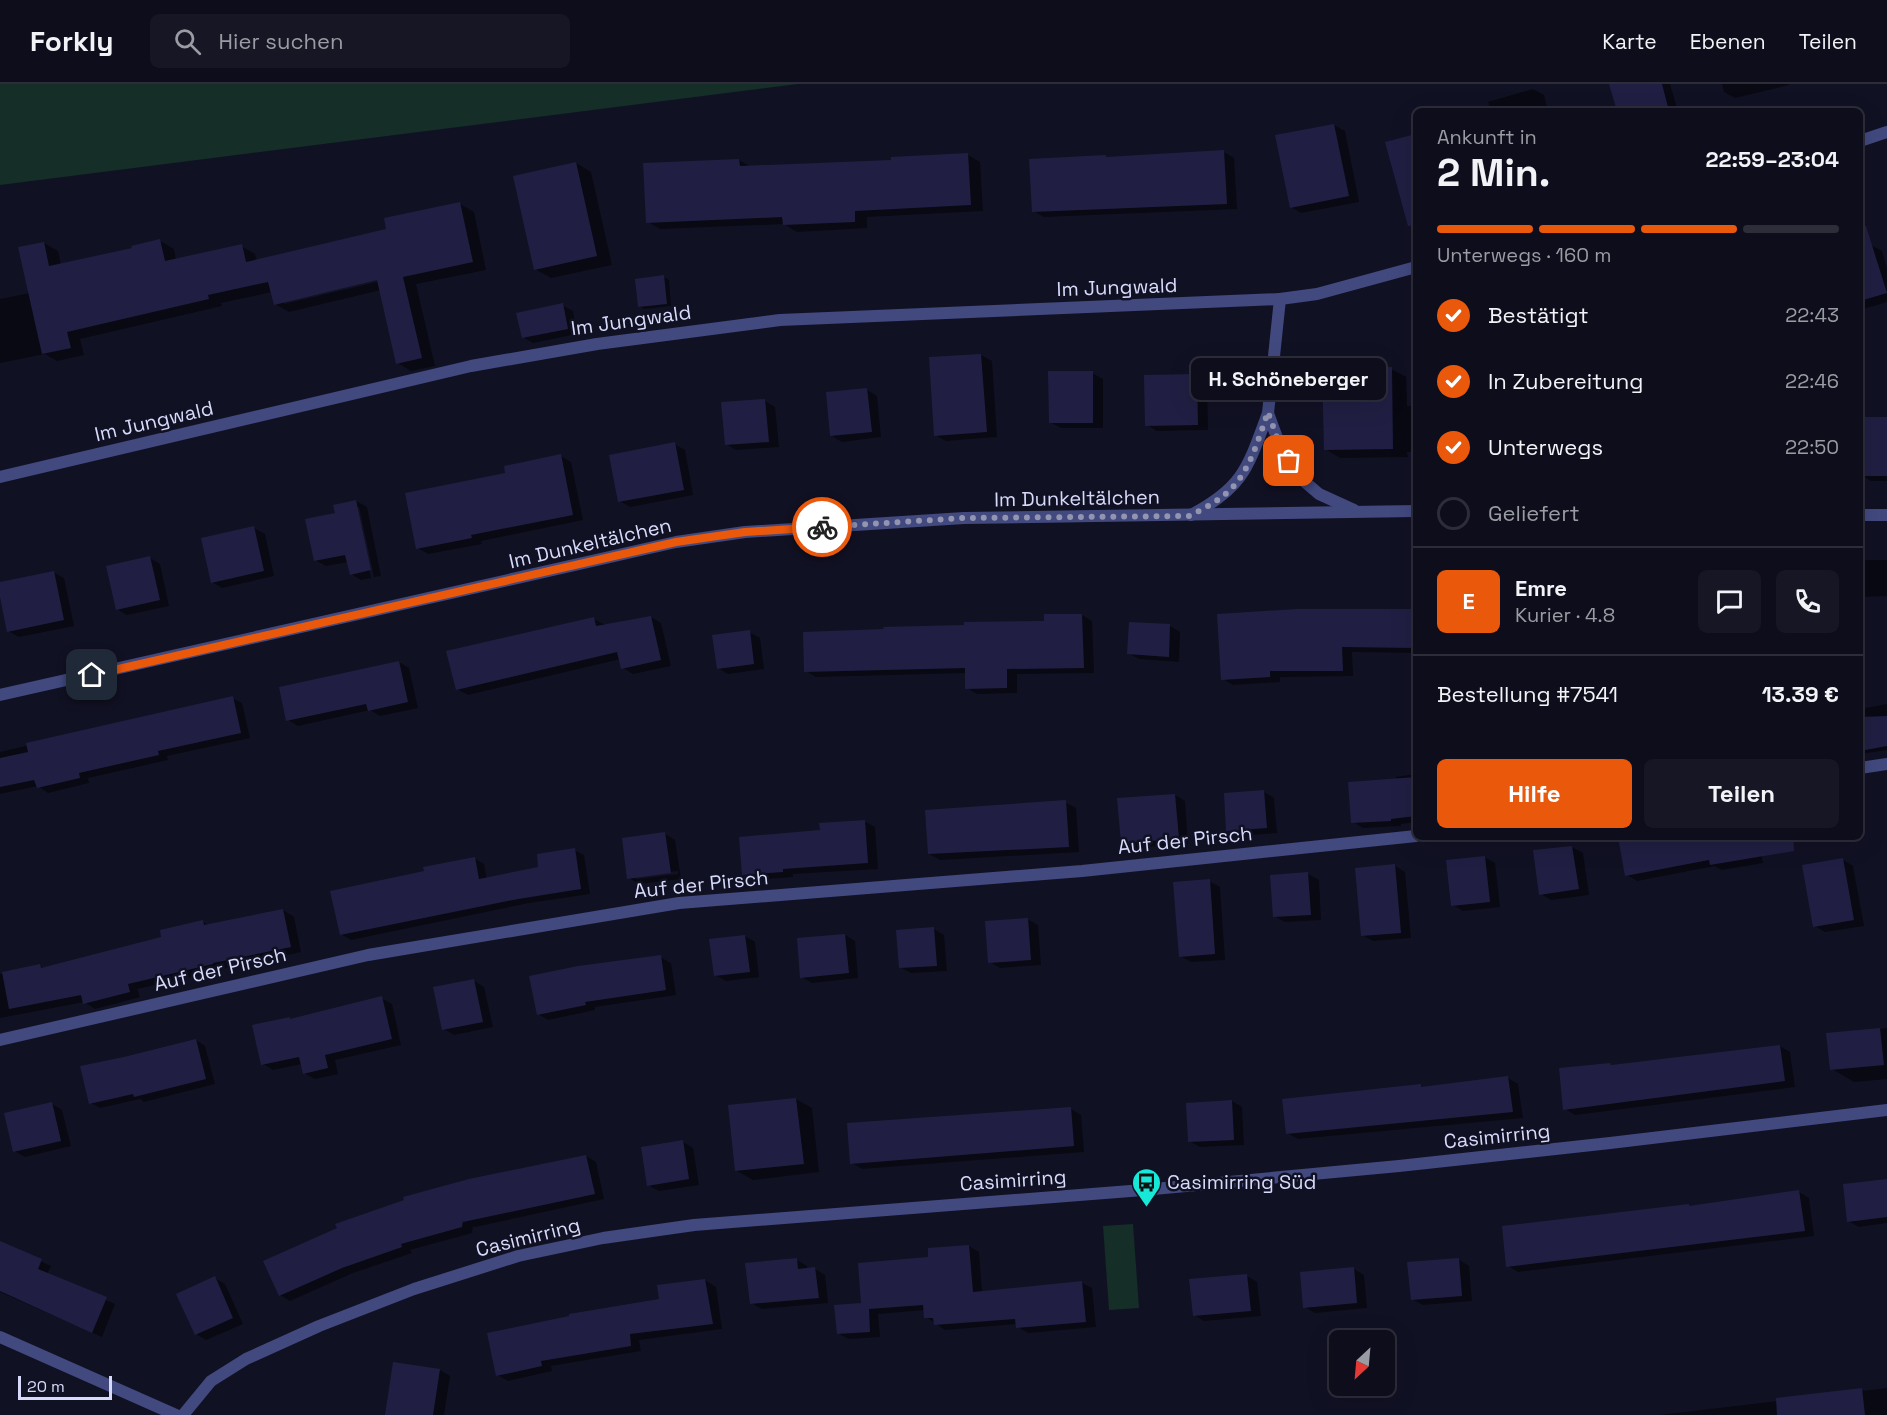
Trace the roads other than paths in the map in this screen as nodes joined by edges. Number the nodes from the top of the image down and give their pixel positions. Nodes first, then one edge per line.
1 (1887, 132) edge
2 (1863, 140) edge
3 (1413, 268) edge
4 (1280, 299) junction
5 (1268, 412) junction
6 (0, 477) edge
7 (1413, 511) edge
8 (1358, 512) junction
9 (1863, 515) edge
10 (1887, 515) edge
11 (1189, 516) junction
12 (0, 695) edge
13 (1887, 764) edge
14 (1863, 768) edge
15 (1413, 836) edge
16 (0, 1040) edge
17 (1887, 1110) edge
18 (0, 1337) edge
19 (176, 1415) edge
20 (183, 1415) edge

1 - 2 street
3 - 4 street, Im Jungwald
4 - 5 street
4 - 6 street, Im Jungwald
5 - 8 street
5 - 11 street
7 - 8 street, Im Dunkeltälchen
8 - 11 street, Im Dunkeltälchen
9 - 10 street
11 - 12 street, Im Dunkeltälchen
13 - 14 street
15 - 16 street, Auf der Pirsch
17 - 20 street, Casimirring
18 - 19 street

